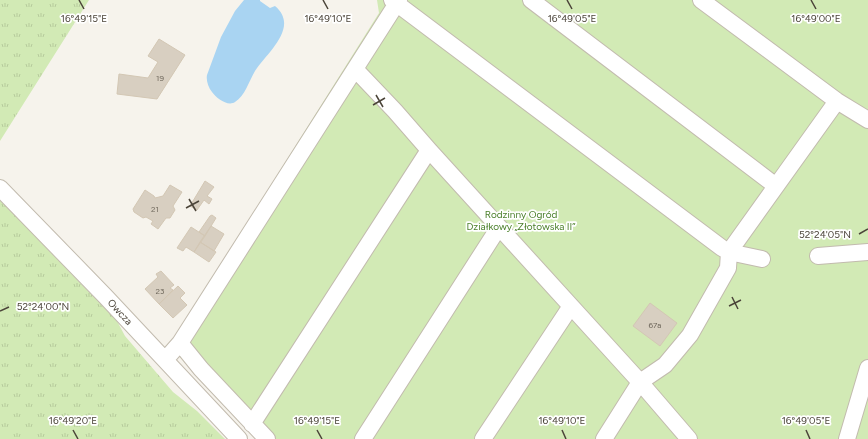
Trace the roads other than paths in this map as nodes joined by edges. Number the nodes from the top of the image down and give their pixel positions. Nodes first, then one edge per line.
1 (531, 0) edge
2 (701, 0) edge
3 (396, 1) edge
4 (355, 69) junction
5 (837, 101) junction
6 (868, 120) edge
7 (429, 150) junction
8 (776, 186) junction
9 (0, 188) edge
10 (499, 227) junction
11 (728, 252) junction
12 (868, 252) edge
13 (818, 256) dead end
14 (762, 259) dead end
15 (571, 306) junction
16 (179, 345) junction
17 (165, 360) junction
18 (868, 368) edge
19 (640, 382) junction
20 (252, 424) junction
21 (239, 439) edge
22 (267, 439) edge
23 (363, 439) edge
24 (483, 439) edge
25 (604, 439) edge
26 (689, 439) edge
27 (847, 439) edge

1 - 8 street
2 - 5 street
3 - 4 street
3 - 11 street
4 - 7 street
4 - 16 street
5 - 6 street
5 - 8 street
7 - 10 street
7 - 20 street
8 - 11 street
9 - 17 street, Owcza
10 - 15 street
10 - 23 street
11 - 14 street
11 - 19 street
12 - 13 street
15 - 19 street
15 - 24 street
16 - 17 street
16 - 20 street
17 - 21 street, Owcza
18 - 27 street
19 - 25 street
19 - 26 street
20 - 22 street

